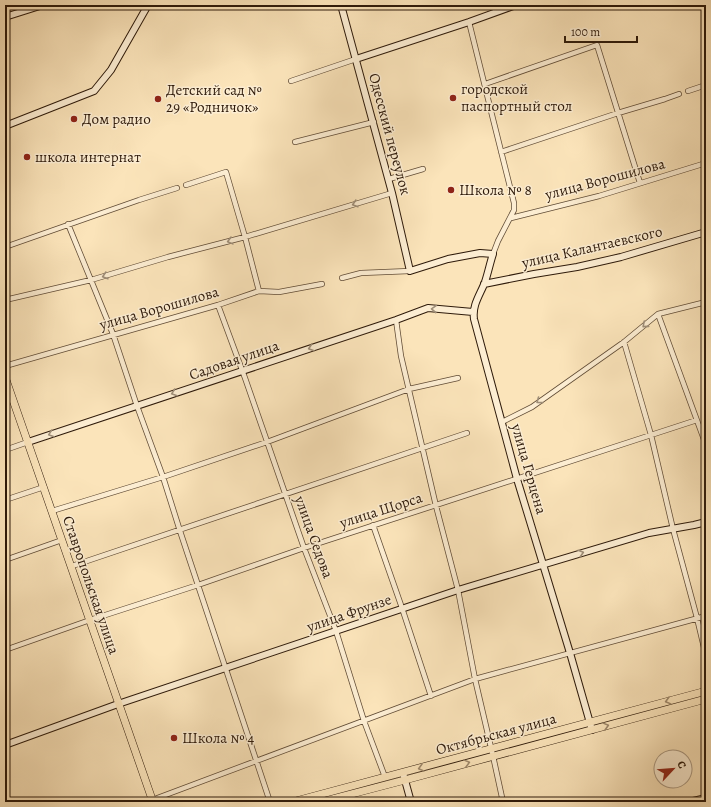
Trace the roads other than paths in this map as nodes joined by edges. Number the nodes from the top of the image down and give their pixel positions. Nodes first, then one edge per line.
1 (13, 5) edge
2 (43, 5) edge
3 (148, 5) edge
4 (341, 5) edge
5 (516, 5) edge
6 (5, 7) edge
7 (5, 17) edge
8 (469, 22) junction
9 (356, 59) junction
10 (290, 81) dead end
11 (485, 84) junction
12 (706, 85) edge
13 (688, 91) dead end
14 (679, 94) dead end
15 (618, 113) junction
16 (374, 122) junction
17 (5, 126) edge
18 (295, 142) dead end
19 (501, 152) junction
20 (706, 163) edge
21 (424, 169) dead end
22 (389, 179) junction
23 (640, 184) junction
24 (186, 185) dead end
25 (177, 188) dead end
26 (392, 193) junction
27 (511, 218) junction
28 (68, 224) junction
29 (706, 232) edge
30 (245, 237) junction
31 (5, 247) edge
32 (493, 254) junction
33 (410, 271) junction
34 (342, 278) dead end
35 (92, 280) junction
36 (322, 284) dead end
37 (484, 284) junction
38 (259, 291) junction
39 (5, 300) edge
40 (706, 302) edge
41 (218, 305) junction
42 (473, 312) junction
43 (658, 314) junction
44 (396, 320) junction
45 (113, 334) junction
46 (624, 342) junction
47 (5, 366) edge
48 (242, 370) junction
49 (5, 377) edge
50 (458, 378) dead end
51 (408, 389) junction
52 (8, 399) edge
53 (137, 406) junction
54 (697, 420) junction
55 (502, 422) junction
56 (467, 433) dead end
57 (651, 436) junction
58 (28, 442) junction
59 (267, 442) junction
60 (706, 445) edge
61 (422, 448) junction
62 (5, 450) edge
63 (163, 477) junction
64 (517, 479) junction
65 (44, 487) junction
66 (285, 494) junction
67 (5, 500) edge
68 (436, 506) junction
69 (52, 511) junction
70 (706, 522) edge
71 (373, 525) junction
72 (673, 529) junction
73 (180, 531) junction
74 (62, 540) junction
75 (304, 548) junction
76 (5, 560) edge
77 (544, 565) junction
78 (72, 566) junction
79 (198, 585) junction
80 (458, 590) junction
81 (402, 608) junction
82 (706, 616) edge
83 (697, 618) junction
84 (90, 620) junction
85 (336, 631) junction
86 (5, 650) edge
87 (570, 653) junction
88 (706, 656) edge
89 (226, 668) junction
90 (475, 679) junction
91 (706, 691) edge
92 (431, 696) junction
93 (706, 698) edge
94 (118, 704) junction
95 (364, 721) junction
96 (591, 726) junction
97 (5, 745) edge
98 (491, 748) junction
99 (493, 756) junction
100 (257, 761) junction
101 (404, 776) junction
102 (385, 777) junction
103 (706, 798) edge
104 (152, 801) edge
105 (270, 802) edge
106 (292, 802) edge
107 (321, 802) edge
108 (411, 802) edge
109 (503, 802) edge
110 (689, 802) edge

1 - 6 street
2 - 7 street
3 - 17 street
4 - 9 street, Одесский переулок
5 - 8 street
8 - 9 street
8 - 11 street
9 - 10 street
9 - 16 street, Одесский переулок
11 - 15 street
11 - 19 street
12 - 13 street
14 - 15 street
15 - 19 street
15 - 23 street
16 - 18 street
16 - 22 street, Одесский переулок
19 - 27 street
20 - 23 street, улица Ворошилова
21 - 22 street
22 - 26 street, Одесский переулок
23 - 27 street, улица Ворошилова
24 - 30 street
25 - 28 street
26 -> 30 street
26 - 33 street, Одесский переулок
27 - 32 street
28 - 31 street
28 - 35 street
29 - 37 street, улица Калантаевского
30 -> 35 street
30 - 38 street
32 - 33 street
32 - 37 street
33 - 34 street
35 - 39 street
35 - 45 street
36 - 38 street, улица Ворошилова
37 - 42 street
38 - 41 street, улица Ворошилова
40 - 43 street
41 - 45 street, улица Ворошилова
41 - 48 street, улица Седова
42 -> 44 street, Садовая улица
42 - 55 street, улица Герцена
43 -> 46 street
43 - 54 street
44 -> 48 street, Садовая улица
44 - 51 street
45 - 47 street, улица Ворошилова
45 - 53 street
46 -> 55 street
46 - 57 street
48 -> 53 street, Садовая улица
48 - 59 street, улица Седова
49 - 52 main road, Ставропольская улица
50 - 51 street
51 - 59 street
51 - 61 street
52 - 58 main road, Ставропольская улица
53 -> 58 street, Садовая улица
53 - 63 street
54 - 57 street, улица Щорса
54 - 60 street
55 - 64 street, улица Герцена
56 - 61 street
57 - 64 street, улица Щорса
57 - 72 street
58 - 62 street, Садовая улица
58 - 65 main road, Ставропольская улица
59 - 63 street
59 - 66 street, улица Седова
61 - 66 street
61 - 68 street
63 - 69 street
63 - 73 street
64 - 68 street, улица Щорса
64 - 77 street, улица Герцена
65 - 67 street
65 - 69 main road, Ставропольская улица
66 - 73 street
66 - 75 street, улица Седова
68 - 71 street, улица Щорса
68 - 80 street
69 - 74 main road, Ставропольская улица
70 - 72 street, улица Фрунзе
71 - 75 street, улица Щорса
71 - 81 street
77 -> 72 street, улица Фрунзе
72 - 83 street
73 - 78 street
73 - 79 street
74 - 76 street
74 - 78 main road, Ставропольская улица
75 - 79 street, улица Щорса
75 - 85 street, улица Седова
77 - 80 street, улица Фрунзе
77 - 87 street, улица Герцена
78 - 84 main road, Ставропольская улица
79 - 84 street, улица Щорса
79 - 89 street
80 - 81 street, улица Фрунзе
80 - 90 street
81 - 85 street, улица Фрунзе
81 - 92 street
82 - 83 street
83 - 87 street
83 - 88 street
84 - 86 street, улица Щорса
84 - 94 main road, Ставропольская улица
85 - 89 street, улица Фрунзе
85 - 95 street, улица Седова
87 - 90 street
87 - 96 street, улица Герцена
89 - 94 street, улица Фрунзе
89 - 100 street
90 - 92 street
90 - 98 street
91 -> 96 main road, Октябрьская улица
92 - 95 street
96 -> 93 main road, Октябрьская улица
94 - 97 street, улица Фрунзе
94 - 104 main road, Ставропольская улица
95 - 100 street
95 - 102 street, улица Седова
96 - 98 main road, Октябрьская улица
96 - 99 main road, Октябрьская улица
98 - 99 street
98 -> 101 main road, Октябрьская улица
101 -> 99 main road, Октябрьская улица
99 - 109 street
100 - 104 street
100 - 105 street
101 - 102 main road, Октябрьская улица
101 - 107 main road, Октябрьская улица
101 - 108 street
102 - 106 main road, Октябрьская улица
103 - 110 street

